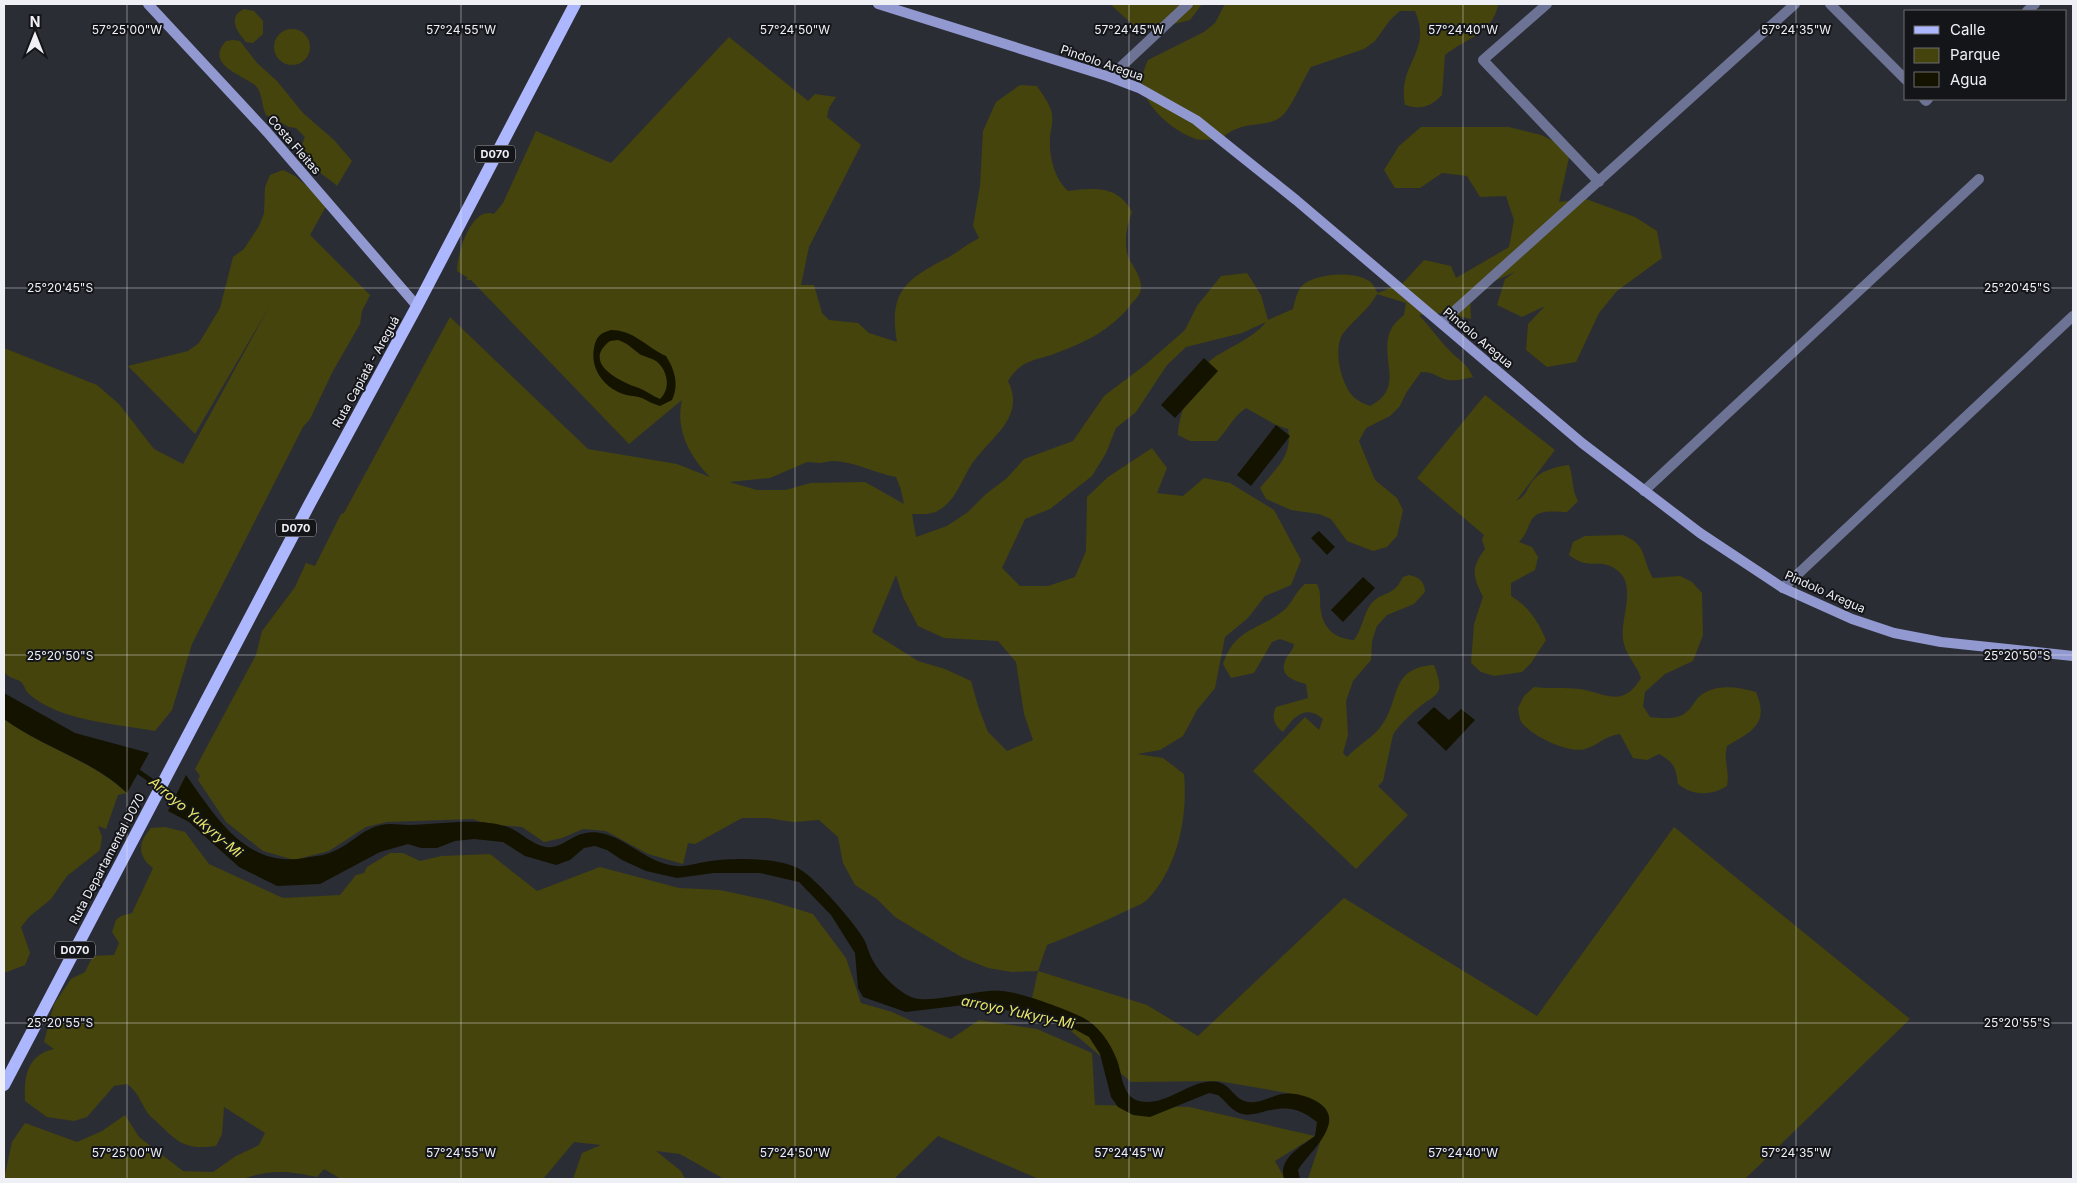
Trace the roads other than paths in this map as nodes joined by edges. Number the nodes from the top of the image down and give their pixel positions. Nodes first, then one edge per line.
1 (148, 4) edge
2 (575, 4) edge
3 (878, 4) edge
4 (1188, 4) edge
5 (1547, 4) edge
6 (1795, 4) edge
7 (1830, 4) edge
8 (1110, 77) junction
9 (1904, 78) edge
10 (1979, 178) dead end
11 (1599, 182) junction
12 (417, 306) junction
13 (2073, 316) edge
14 (1442, 323) junction
15 (1644, 491) junction
16 (1783, 588) junction
17 (2073, 656) edge
18 (179, 752) joint
19 (4, 1085) edge

1 - 12 main road, Costa Fleitas
2 - 12 main road, Ruta Capiatá - Areguá / D070
3 - 8 main road, Pindolo Aregua
4 - 8 street
5 - 11 street
6 - 11 street
7 - 9 street
8 - 14 main road, Pindolo Aregua
10 - 15 street
11 - 14 street
12 - 18 main road, Ruta Capiatá - Areguá / D070
13 - 16 street
14 - 15 main road, Pindolo Aregua
15 - 16 main road, Pindolo Aregua
16 - 17 main road, Pindolo Aregua
18 - 19 main road, Ruta Departamental D070 / D070

